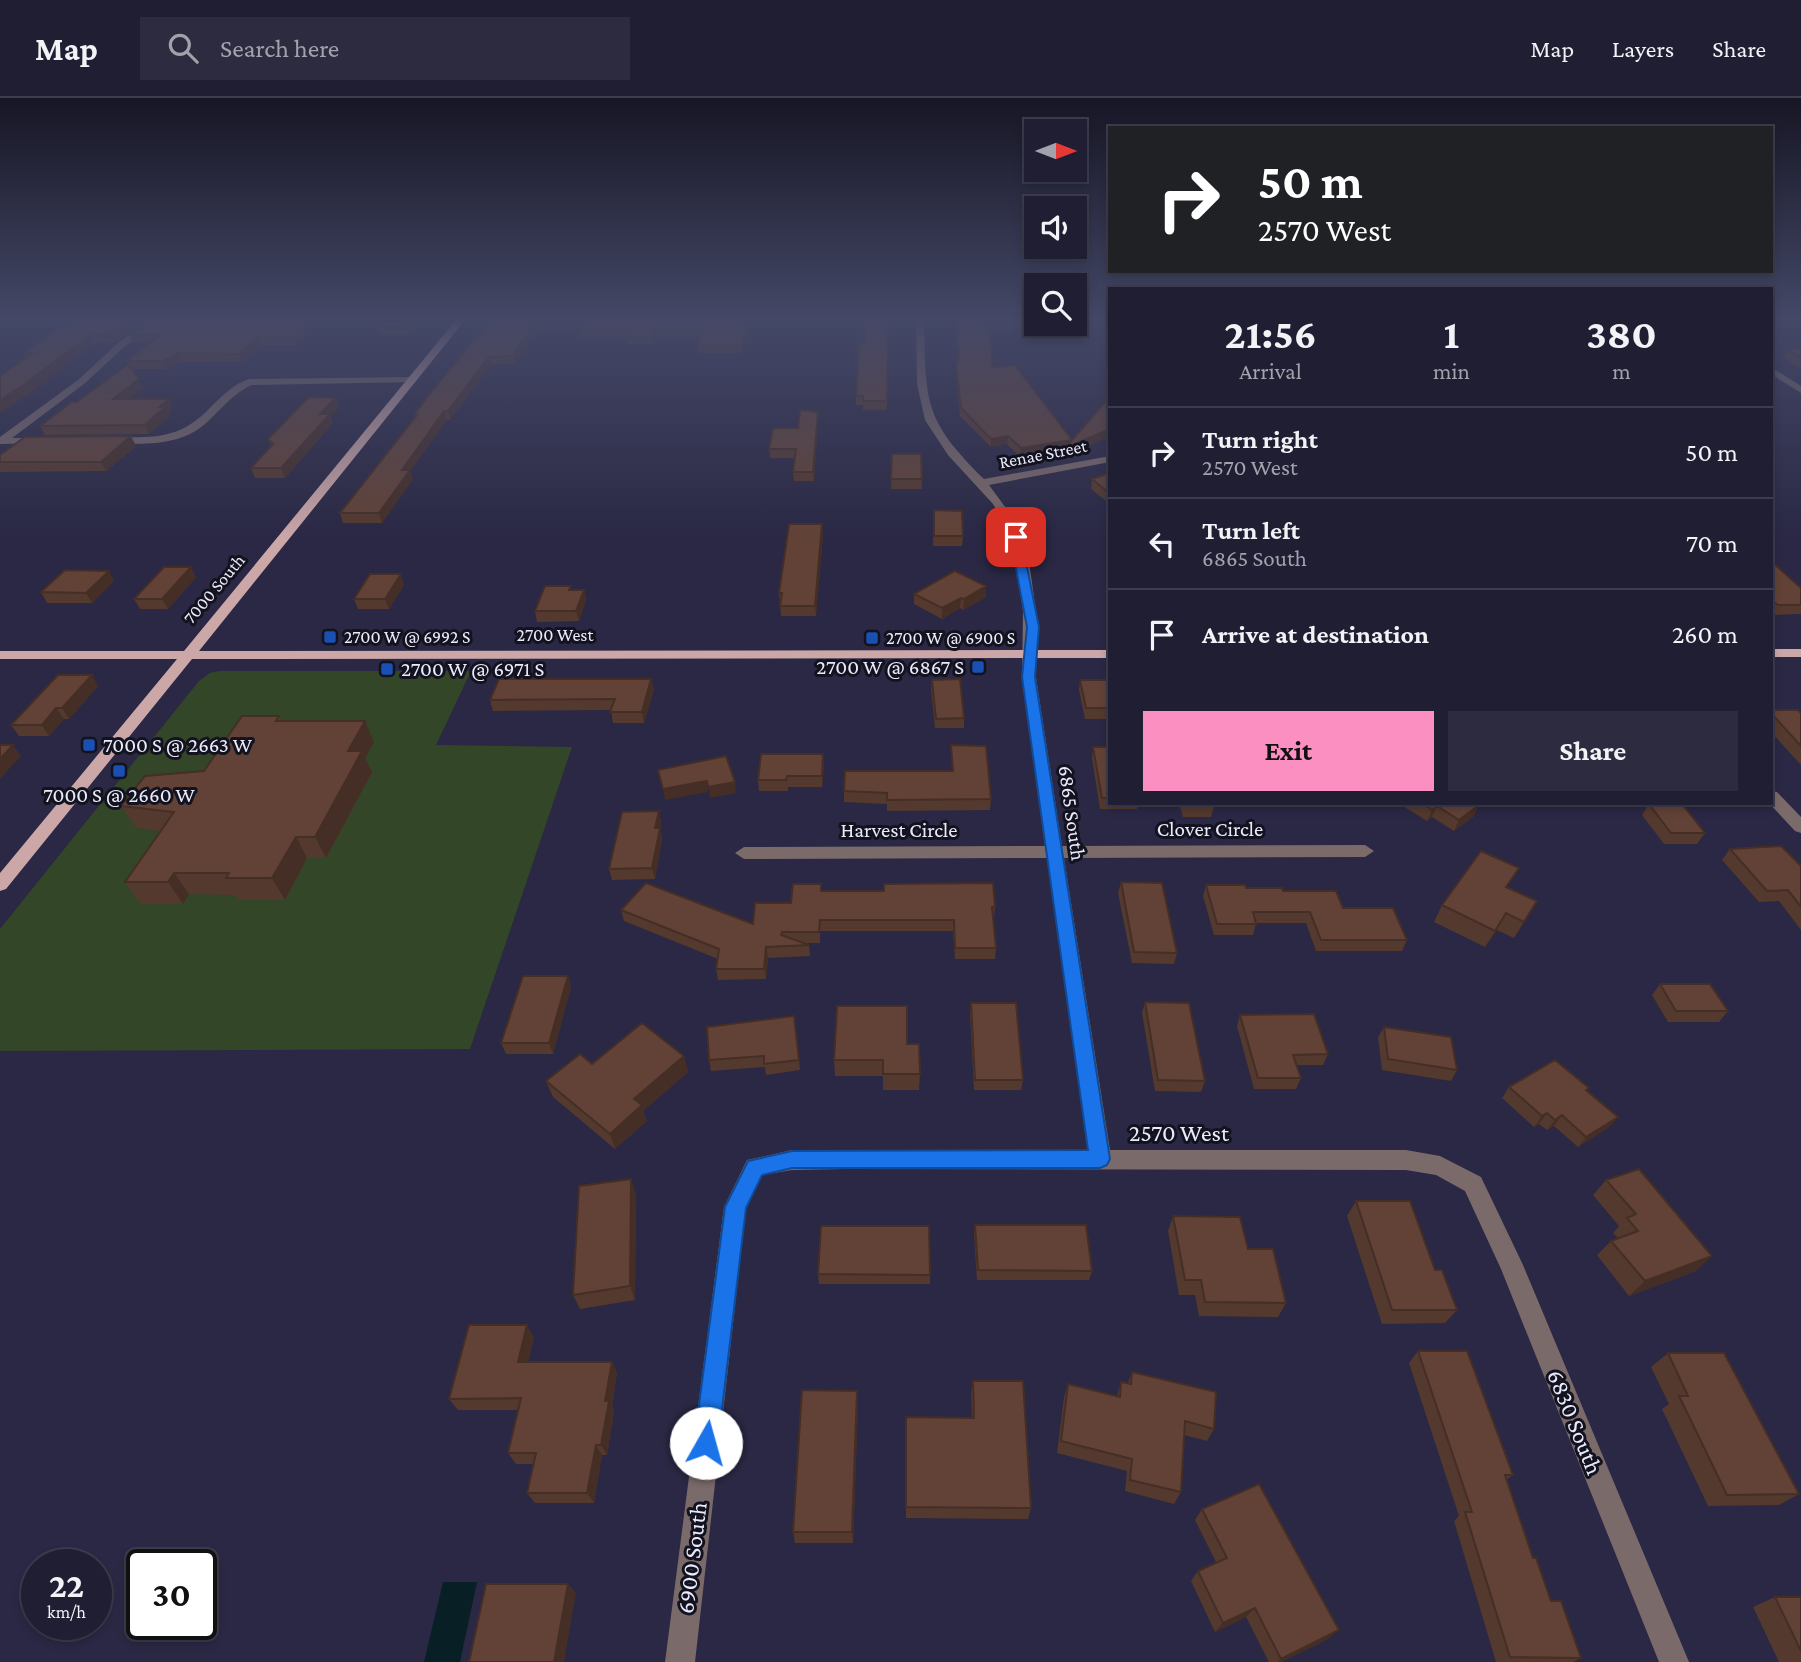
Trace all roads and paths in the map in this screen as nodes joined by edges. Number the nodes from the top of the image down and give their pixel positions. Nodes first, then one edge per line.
1 (66, 393) edge
2 (231, 393) edge
3 (401, 393) edge
4 (924, 393) edge
5 (54, 440) edge
6 (94, 440) edge
7 (0, 441) edge
8 (1108, 459) edge
9 (982, 483) junction
10 (1773, 653) edge
11 (1801, 653) edge
12 (1031, 654) junction
13 (1108, 654) edge
14 (0, 655) edge
15 (187, 655) junction
16 (1773, 798) edge
17 (1801, 827) edge
18 (1365, 851) dead end
19 (1055, 852) junction
20 (744, 853) dead end
21 (0, 885) edge
22 (1100, 1159) junction
23 (755, 1167) joint
24 (1473, 1184) joint
25 (680, 1662) edge
26 (1674, 1662) edge

1 - 7 street
2 - 6 street
3 - 15 main road, 7000 South
4 - 9 street, 6865 South
5 - 7 street
8 - 9 street, Renae Street
9 - 12 street, 6865 South
10 - 11 main road
12 - 13 main road, 2700 West
12 - 15 main road, 2700 West
12 - 19 street, 6865 South
14 - 15 main road, 2700 West
15 - 21 main road, 7000 South
16 - 17 street
18 - 19 street, Clover Circle
19 - 20 street, Harvest Circle
19 - 22 street, 6865 South
22 - 23 street, 2570 West
22 - 24 street, 2570 West
23 - 25 street, 6900 South
24 - 26 street, 6830 South

